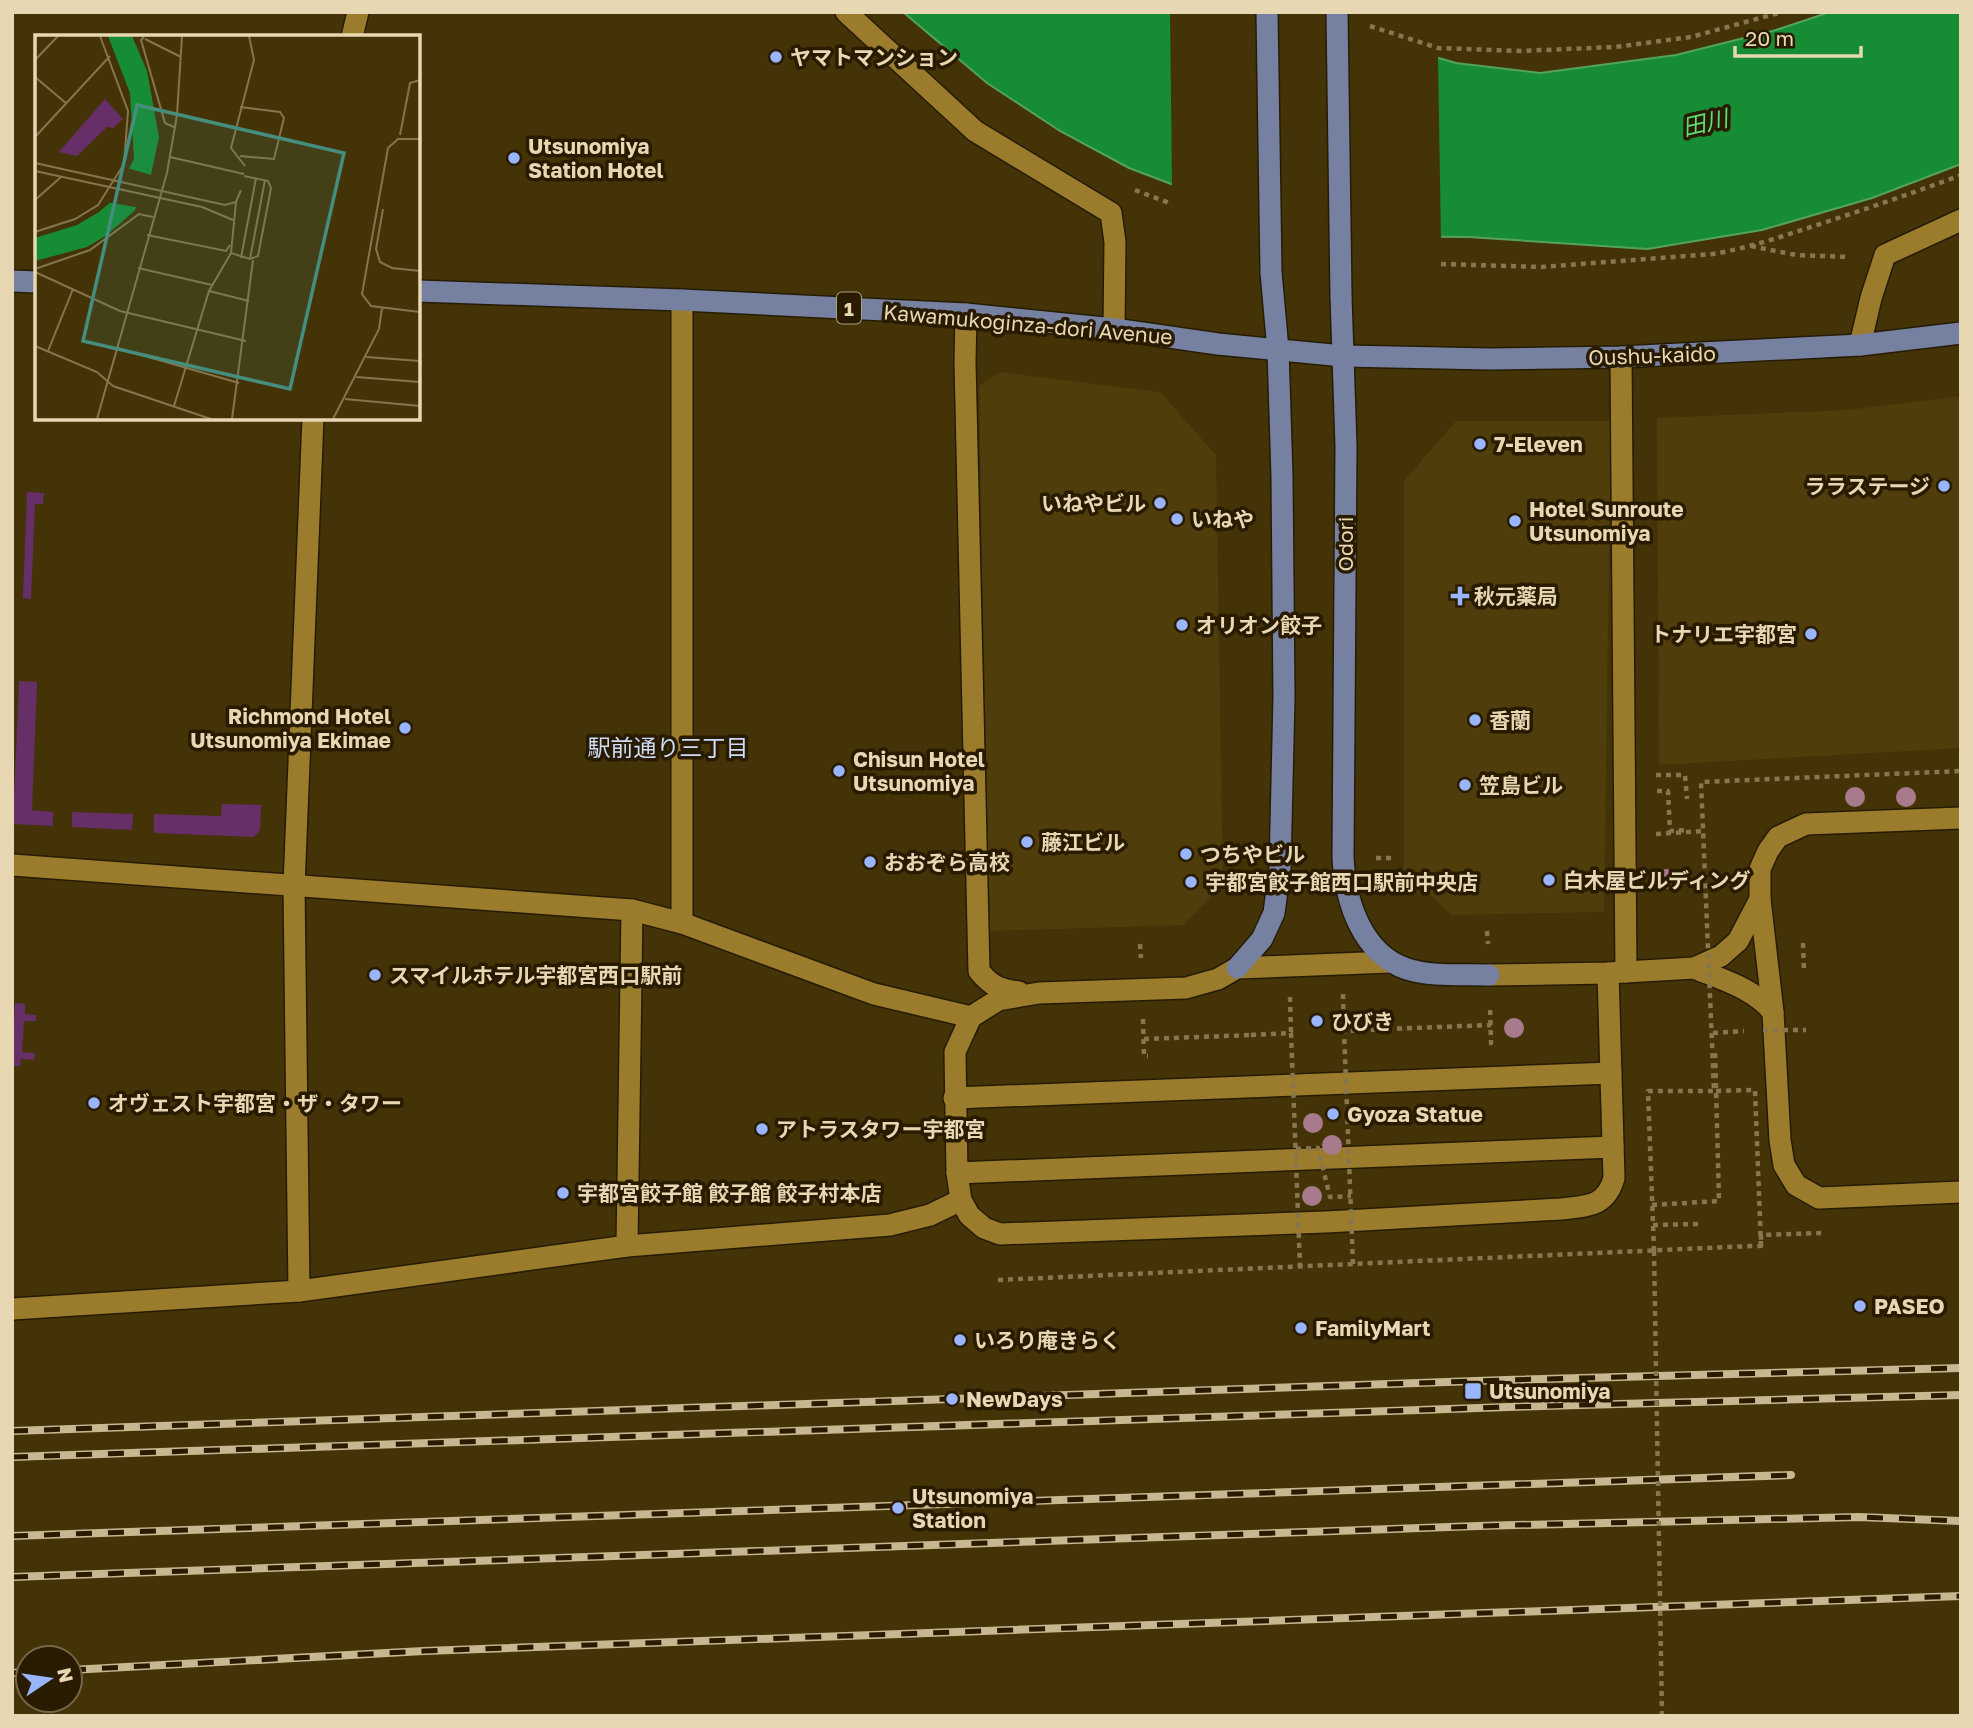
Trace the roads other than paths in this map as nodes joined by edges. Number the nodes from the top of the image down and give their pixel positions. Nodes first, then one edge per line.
1 (358, 12) edge
2 (846, 12) edge
3 (1267, 12) edge
4 (1337, 12) edge
5 (352, 35) edge
6 (1961, 220) edge
7 (12, 281) edge
8 (35, 282) edge
9 (420, 291) edge
10 (681, 300) junction
11 (966, 314) junction
12 (1114, 329) junction
13 (1961, 333) edge
14 (1860, 345) junction
15 (1278, 350) junction
16 (1343, 356) junction
17 (1621, 357) junction
18 (313, 420) edge
19 (1961, 818) edge
20 (12, 865) edge
21 (294, 886) junction
22 (1760, 899) junction
23 (632, 910) junction
24 (682, 923) junction
25 (1390, 962) junction
26 (1237, 968) junction
27 (1694, 968) junction
28 (1617, 972) junction
29 (1489, 975) joint
30 (1039, 993) junction
31 (1773, 1012) junction
32 (971, 1017) junction
33 (1611, 1073) junction
34 (954, 1098) junction
35 (1613, 1147) junction
36 (957, 1173) junction
37 (1961, 1192) edge
38 (961, 1200) junction
39 (627, 1246) junction
40 (299, 1291) junction
41 (12, 1309) edge

1 - 5 street
2 - 12 street
3 - 15 main road, bridge
4 - 16 main road, Odori, bridge
6 - 14 street
7 - 8 main road
9 - 10 main road, Kawamukoginza-dori Avenue / 1
10 - 11 main road, Kawamukoginza-dori Avenue / 1
10 - 24 street
11 - 12 main road, Kawamukoginza-dori Avenue / 1
11 - 30 street
12 - 15 main road, Kawamukoginza-dori Avenue / 1
13 - 14 main road, Oushu-kaido
14 - 17 main road, Oushu-kaido
15 - 16 main road, Kawamukoginza-dori Avenue / 1
15 - 26 main road
16 - 17 main road, Oushu-kaido
16 - 25 main road, Odori
17 - 28 street
18 - 21 street
19 - 22 street
20 - 21 street
21 - 23 street
21 - 40 street
22 - 27 street
22 - 31 street
23 - 24 street
23 - 39 street
24 - 32 street
25 - 26 street
25 - 29 main road
26 - 30 street
27 - 28 street
27 - 31 street
28 - 29 street
28 - 33 street
30 - 32 street
31 - 37 street
32 - 34 street
33 - 34 street
33 - 35 street
34 - 36 street
35 - 36 street
35 - 38 street
36 - 38 street
38 - 39 street
39 - 40 street
40 - 41 street

